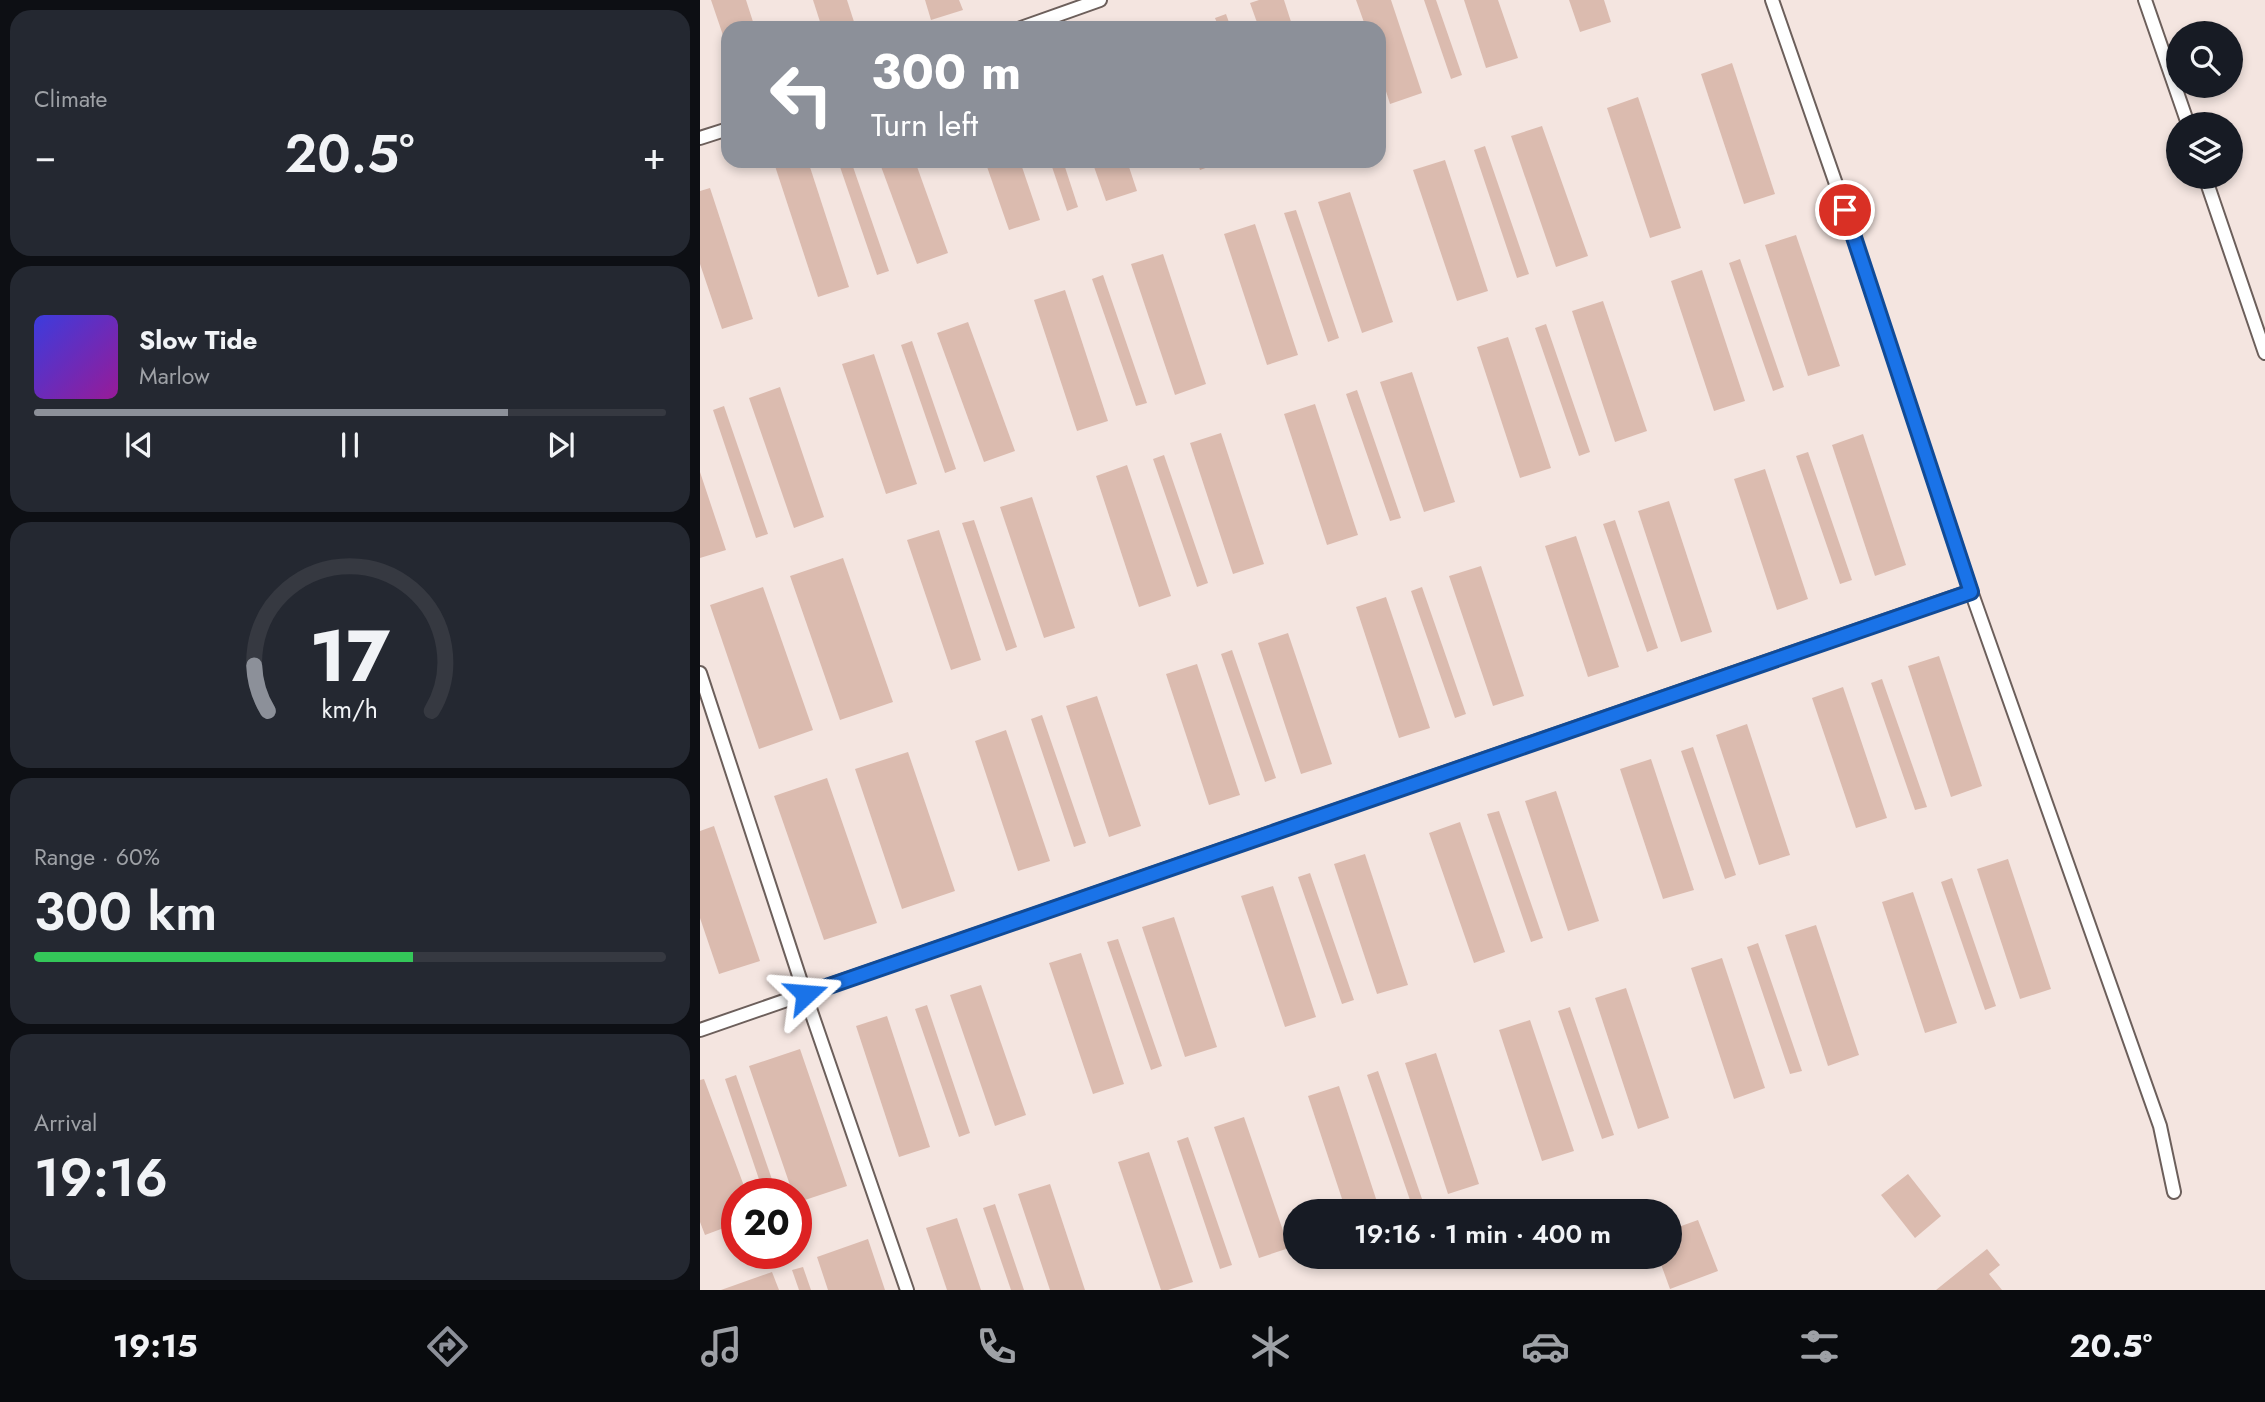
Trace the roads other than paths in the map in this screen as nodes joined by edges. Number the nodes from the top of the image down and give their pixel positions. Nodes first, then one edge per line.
1 (1100, 0) edge
2 (1772, 0) edge
3 (2145, 0) edge
4 (1041, 21) edge
5 (2184, 112) edge
6 (721, 131) edge
7 (700, 138) edge
8 (2209, 189) edge
9 (2265, 353) edge
10 (1971, 592) junction
11 (700, 673) edge
12 (806, 994) junction
13 (700, 1030) edge
14 (2174, 1192) dead end
15 (907, 1290) edge

1 - 4 lane
2 - 10 lane
3 - 5 lane
6 - 7 lane
8 - 9 lane
10 - 12 lane
10 - 14 lane
11 - 12 lane
12 - 13 lane
12 - 15 lane

